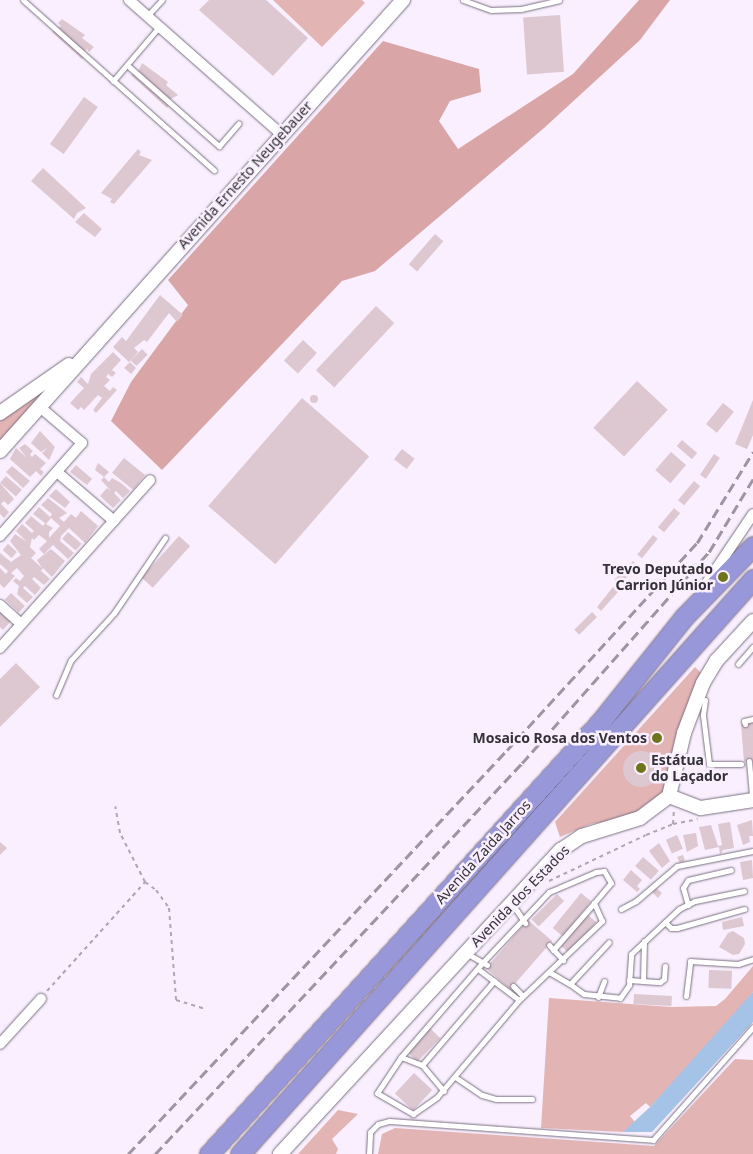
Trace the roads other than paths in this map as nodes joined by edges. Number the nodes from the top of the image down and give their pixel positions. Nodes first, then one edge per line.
1 (23, 0) edge
2 (129, 0) edge
3 (162, 0) edge
4 (403, 0) edge
5 (463, 0) edge
6 (559, 0) edge
7 (536, 2) edge
8 (147, 16) junction
9 (160, 27) junction
10 (127, 64) junction
11 (113, 81) junction
12 (239, 123) dead end
13 (281, 134) junction
14 (214, 170) dead end
15 (88, 352) junction
16 (40, 407) junction
17 (0, 413) edge
18 (0, 451) edge
19 (57, 472) junction
20 (150, 480) dead end
21 (753, 514) edge
22 (114, 522) junction
23 (753, 533) edge
24 (0, 536) edge
25 (165, 538) dead end
26 (753, 546) edge
27 (753, 579) edge
28 (0, 605) edge
29 (684, 617) junction
30 (753, 621) edge
31 (21, 624) junction
32 (753, 647) edge
33 (0, 648) edge
34 (738, 664) dead end
35 (56, 695) dead end
36 (705, 700) dead end
37 (753, 719) edge
38 (745, 722) dead end
39 (749, 761) dead end
40 (741, 764) dead end
41 (673, 798) junction
42 (753, 800) edge
43 (753, 851) edge
44 (731, 870) dead end
45 (744, 891) dead end
46 (512, 903) junction
47 (594, 903) junction
48 (688, 905) junction
49 (621, 909) dead end
50 (744, 909) dead end
51 (525, 922) junction
52 (666, 922) junction
53 (644, 941) junction
54 (610, 942) dead end
55 (549, 945) dead end
56 (553, 950) junction
57 (465, 952) junction
58 (753, 959) edge
59 (563, 960) junction
60 (485, 963) junction
61 (665, 966) dead end
62 (478, 969) junction
63 (549, 972) junction
64 (629, 980) junction
65 (494, 981) junction
66 (604, 981) dead end
67 (642, 981) junction
68 (570, 984) junction
69 (513, 986) dead end
70 (598, 996) junction
71 (686, 996) dead end
72 (521, 998) junction
73 (41, 999) road end
74 (753, 1027) edge
75 (0, 1044) edge
76 (401, 1057) junction
77 (422, 1065) junction
78 (455, 1077) junction
79 (444, 1091) junction
80 (532, 1099) dead end
81 (209, 1154) edge
82 (240, 1154) edge
83 (280, 1154) edge
84 (369, 1154) edge

1 - 11 lane
2 - 8 street
3 - 8 lane
4 - 13 street, Avenida Ernesto Neugebauer
5 - 7 lane
6 - 7 lane
8 - 9 street
9 - 10 lane
9 - 13 street
10 - 11 lane
10 - 12 lane
11 - 14 lane
13 - 15 street, Avenida Ernesto Neugebauer
15 - 16 street, Avenida Ernesto Neugebauer
15 - 17 street, Avenida Ernesto Neugebauer
16 - 18 street, Avenida Ernesto Neugebauer
16 - 19 street
19 - 22 street
19 - 24 street
20 - 22 street
21 - 29 street
22 - 31 street
23 - 29 highway
25 - 35 lane
26 - 29 highway, Avenida Zaida Jarros
27 - 82 highway, Avenida Zaida Jarros
28 - 31 street
29 - 81 highway, Avenida Zaida Jarros
30 - 41 street
31 - 33 street
32 - 34 lane
36 - 40 lane
37 - 38 lane
39 - 42 lane
41 - 42 street
41 - 46 street, Avenida dos Estados
43 - 49 lane
44 - 48 lane
45 - 48 lane
46 - 51 lane
46 - 57 street, Avenida dos Estados
47 - 51 lane
47 - 56 lane
47 - 59 lane
48 - 52 lane
50 - 52 lane
51 - 60 lane
52 - 53 lane
53 - 64 lane
53 - 67 lane
54 - 68 lane
55 - 56 lane
56 - 59 lane
57 - 60 lane
57 - 83 street, Avenida dos Estados
58 - 71 lane
59 - 63 lane
60 - 62 lane
61 - 67 lane
62 - 65 lane
62 - 76 lane
63 - 68 lane
63 - 72 lane
64 - 67 lane
64 - 70 lane
65 - 72 lane
65 - 77 lane
66 - 70 lane
68 - 70 lane
69 - 72 lane
72 - 78 lane
73 - 75 street
74 - 84 lane
76 - 77 lane
76 - 79 lane
77 - 79 lane
78 - 79 lane
78 - 80 lane

